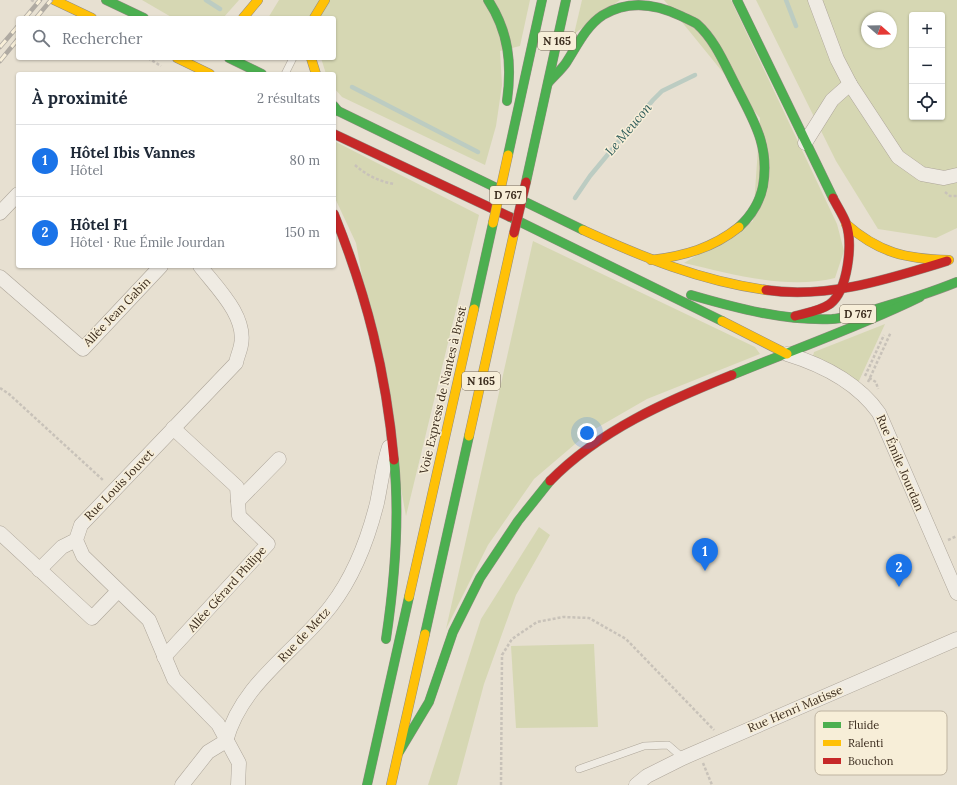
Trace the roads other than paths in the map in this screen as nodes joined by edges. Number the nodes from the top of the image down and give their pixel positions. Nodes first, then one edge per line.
1 (54, 0) edge
2 (106, 0) edge
3 (258, 0) edge
4 (325, 0) edge
5 (488, 0) edge
6 (542, 0) edge
7 (566, 0) edge
8 (737, 0) edge
9 (815, 0) edge
10 (88, 16) edge
11 (140, 16) edge
12 (245, 16) edge
13 (315, 16) edge
14 (180, 60) edge
15 (233, 60) edge
16 (292, 60) edge
17 (312, 60) edge
18 (201, 72) edge
19 (258, 72) edge
20 (286, 72) edge
21 (315, 72) edge
22 (548, 83) junction
23 (850, 84) junction
24 (336, 109) edge
25 (336, 135) edge
26 (511, 140) junction
27 (806, 143) junction
28 (957, 175) edge
29 (16, 196) edge
30 (0, 213) edge
31 (336, 219) edge
32 (846, 224) junction
33 (953, 259) edge
34 (652, 260) junction
35 (614, 267) junction
36 (159, 268) edge
37 (202, 268) edge
38 (0, 277) edge
39 (957, 282) edge
40 (842, 289) junction
41 (920, 297) junction
42 (795, 316) junction
43 (787, 354) junction
44 (173, 428) junction
45 (392, 437) junction
46 (279, 459) dead end
47 (238, 501) junction
48 (0, 533) edge
49 (76, 540) junction
50 (40, 570) junction
51 (118, 591) junction
52 (957, 593) edge
53 (957, 639) edge
54 (384, 650) dead end
55 (164, 657) junction
56 (369, 734) dead end
57 (226, 741) junction
58 (399, 752) junction
59 (374, 753) junction
60 (683, 758) junction
61 (578, 769) dead end
62 (182, 785) edge
63 (238, 785) edge
64 (367, 785) edge
65 (392, 785) edge
66 (636, 785) edge

1 - 10 main road
2 - 11 main road
3 - 12 main road
4 - 13 main road
5 - 26 main road
6 - 26 main road, Voie Express de Nantes à Brest / N 165
7 - 22 main road, N 165
8 - 27 main road
9 - 23 street
14 - 18 main road
15 - 19 main road
16 - 20 lane
17 - 21 main road
22 - 34 main road
22 - 58 main road, N 165, bridge
23 - 27 street
23 - 28 street
24 - 34 main road, D 767
25 - 35 main road, D 767
26 - 59 main road, Voie Express de Nantes à Brest / N 165, bridge
27 - 32 main road
29 - 30 street
31 - 45 main road
32 - 33 main road
32 - 40 main road
33 - 40 main road, D 767
34 - 40 main road, D 767
35 - 42 main road, D 767
35 - 43 main road
36 - 38 street, Allée Jean Gabin
37 - 44 street, Rue Louis Jouvet
39 - 41 main road, D 767
40 - 42 main road
41 - 42 main road, D 767
41 - 43 main road
43 - 52 street, Rue Émile Jourdan
43 - 58 main road
44 - 47 street, Allée Gérard Philipe
44 - 49 street, Rue Louis Jouvet
45 - 54 main road
45 - 57 street, Rue de Metz
46 - 47 street
47 - 55 street, Allée Gérard Philipe
48 - 50 street
49 - 50 street
49 - 51 street
50 - 51 street
51 - 55 street
53 - 60 street, Rue Henri Matisse
55 - 57 street
56 - 59 main road
57 - 62 street
57 - 63 street
58 - 65 main road, N 165
59 - 64 main road, Voie Express de Nantes à Brest / N 165
60 - 61 lane
60 - 66 street, Rue Henri Matisse

